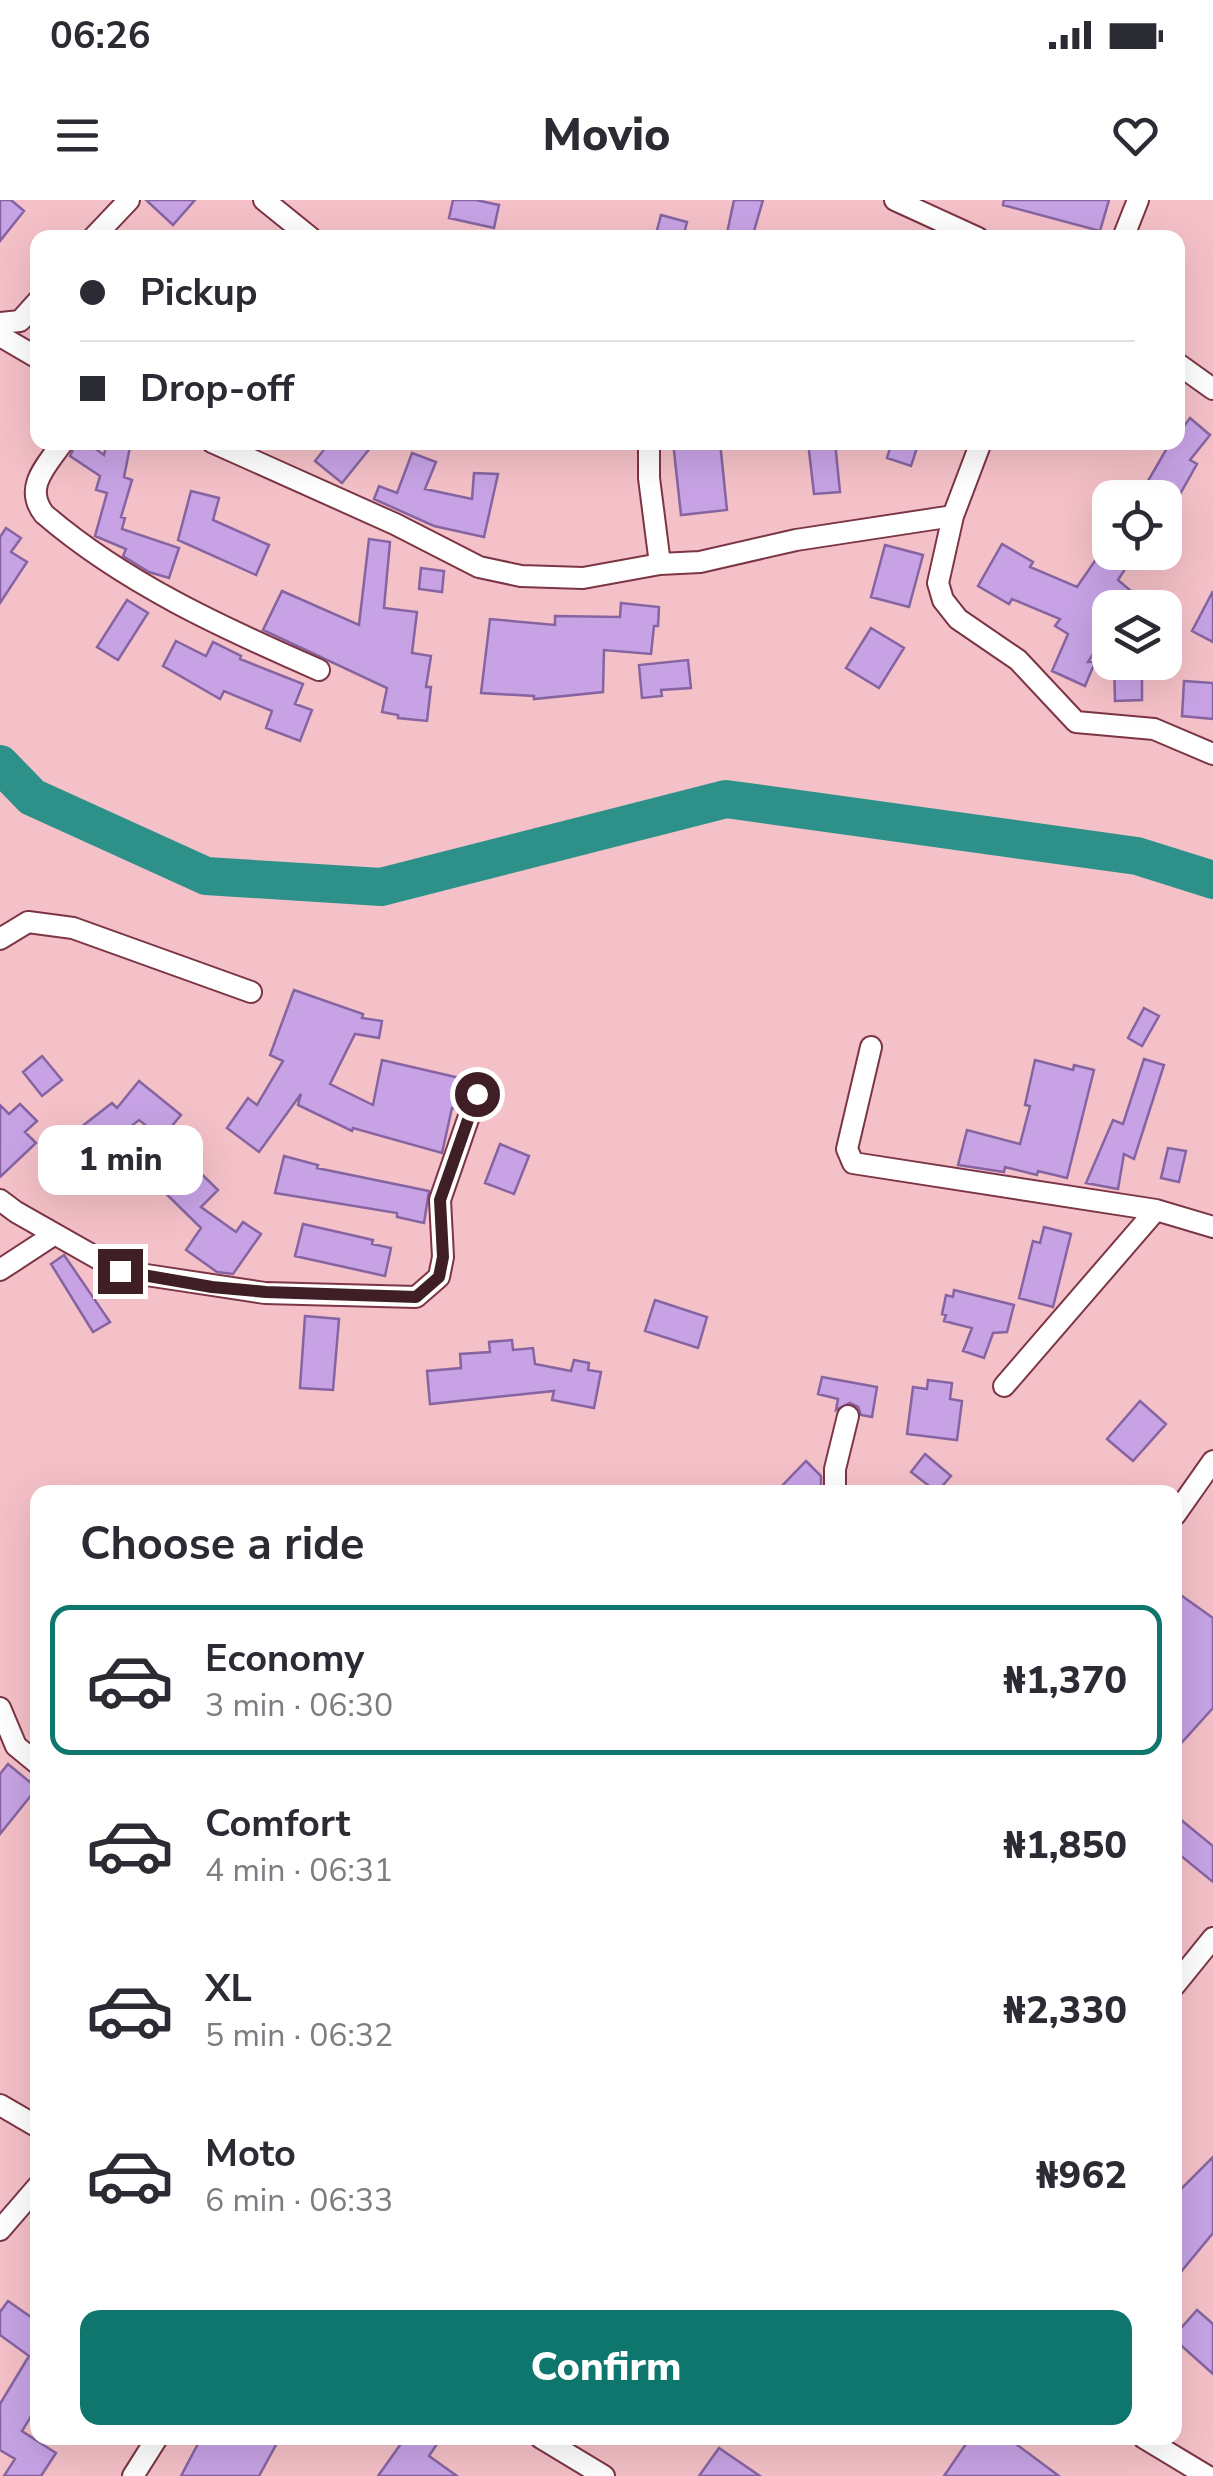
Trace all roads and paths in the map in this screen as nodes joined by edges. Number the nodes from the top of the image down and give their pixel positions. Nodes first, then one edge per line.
1 (130, 200) edge
2 (264, 200) edge
3 (895, 200) edge
4 (1138, 200) edge
5 (101, 230) edge
6 (300, 230) edge
7 (961, 230) edge
8 (1126, 230) edge
9 (10, 322) edge
10 (0, 336) edge
11 (30, 354) edge
12 (1185, 369) edge
13 (1213, 389) edge
14 (58, 450) edge
15 (230, 450) edge
16 (649, 450) edge
17 (978, 450) edge
18 (953, 516) junction
19 (660, 564) junction
20 (318, 670) dead end
21 (1213, 754) edge
22 (0, 939) edge
23 (251, 992) dead end
24 (870, 1047) dead end
25 (477, 1094) dead end
26 (0, 1200) edge
27 (1156, 1210) junction
28 (1213, 1228) edge
29 (55, 1234) junction
30 (0, 1270) edge
31 (1004, 1386) dead end
32 (848, 1416) dead end
33 (1213, 1461) edge
34 (834, 1485) edge
35 (1182, 1505) edge
36 (0, 1708) edge
37 (30, 1757) edge
38 (1213, 1938) edge
39 (1182, 1976) edge
40 (0, 2105) edge
41 (30, 2122) edge
42 (30, 2195) edge
43 (0, 2230) edge
44 (154, 2445) edge
45 (561, 2445) edge
46 (1156, 2445) edge
47 (143, 2472) edge
48 (604, 2476) edge
49 (1207, 2476) edge

1 - 5 street
2 - 6 street
3 - 7 street
4 - 8 street
9 - 11 street
10 - 11 street
12 - 13 street
14 - 20 street
15 - 19 street
16 - 19 street
17 - 18 street
18 - 19 street
18 - 21 street
22 - 23 street
24 - 27 street
25 - 29 street
26 - 29 street
27 - 28 street
27 - 31 street
29 - 30 street
32 - 34 street
33 - 35 street
36 - 37 street
38 - 39 street
40 - 41 street
42 - 43 street
44 - 47 street
45 - 48 street
46 - 49 street

